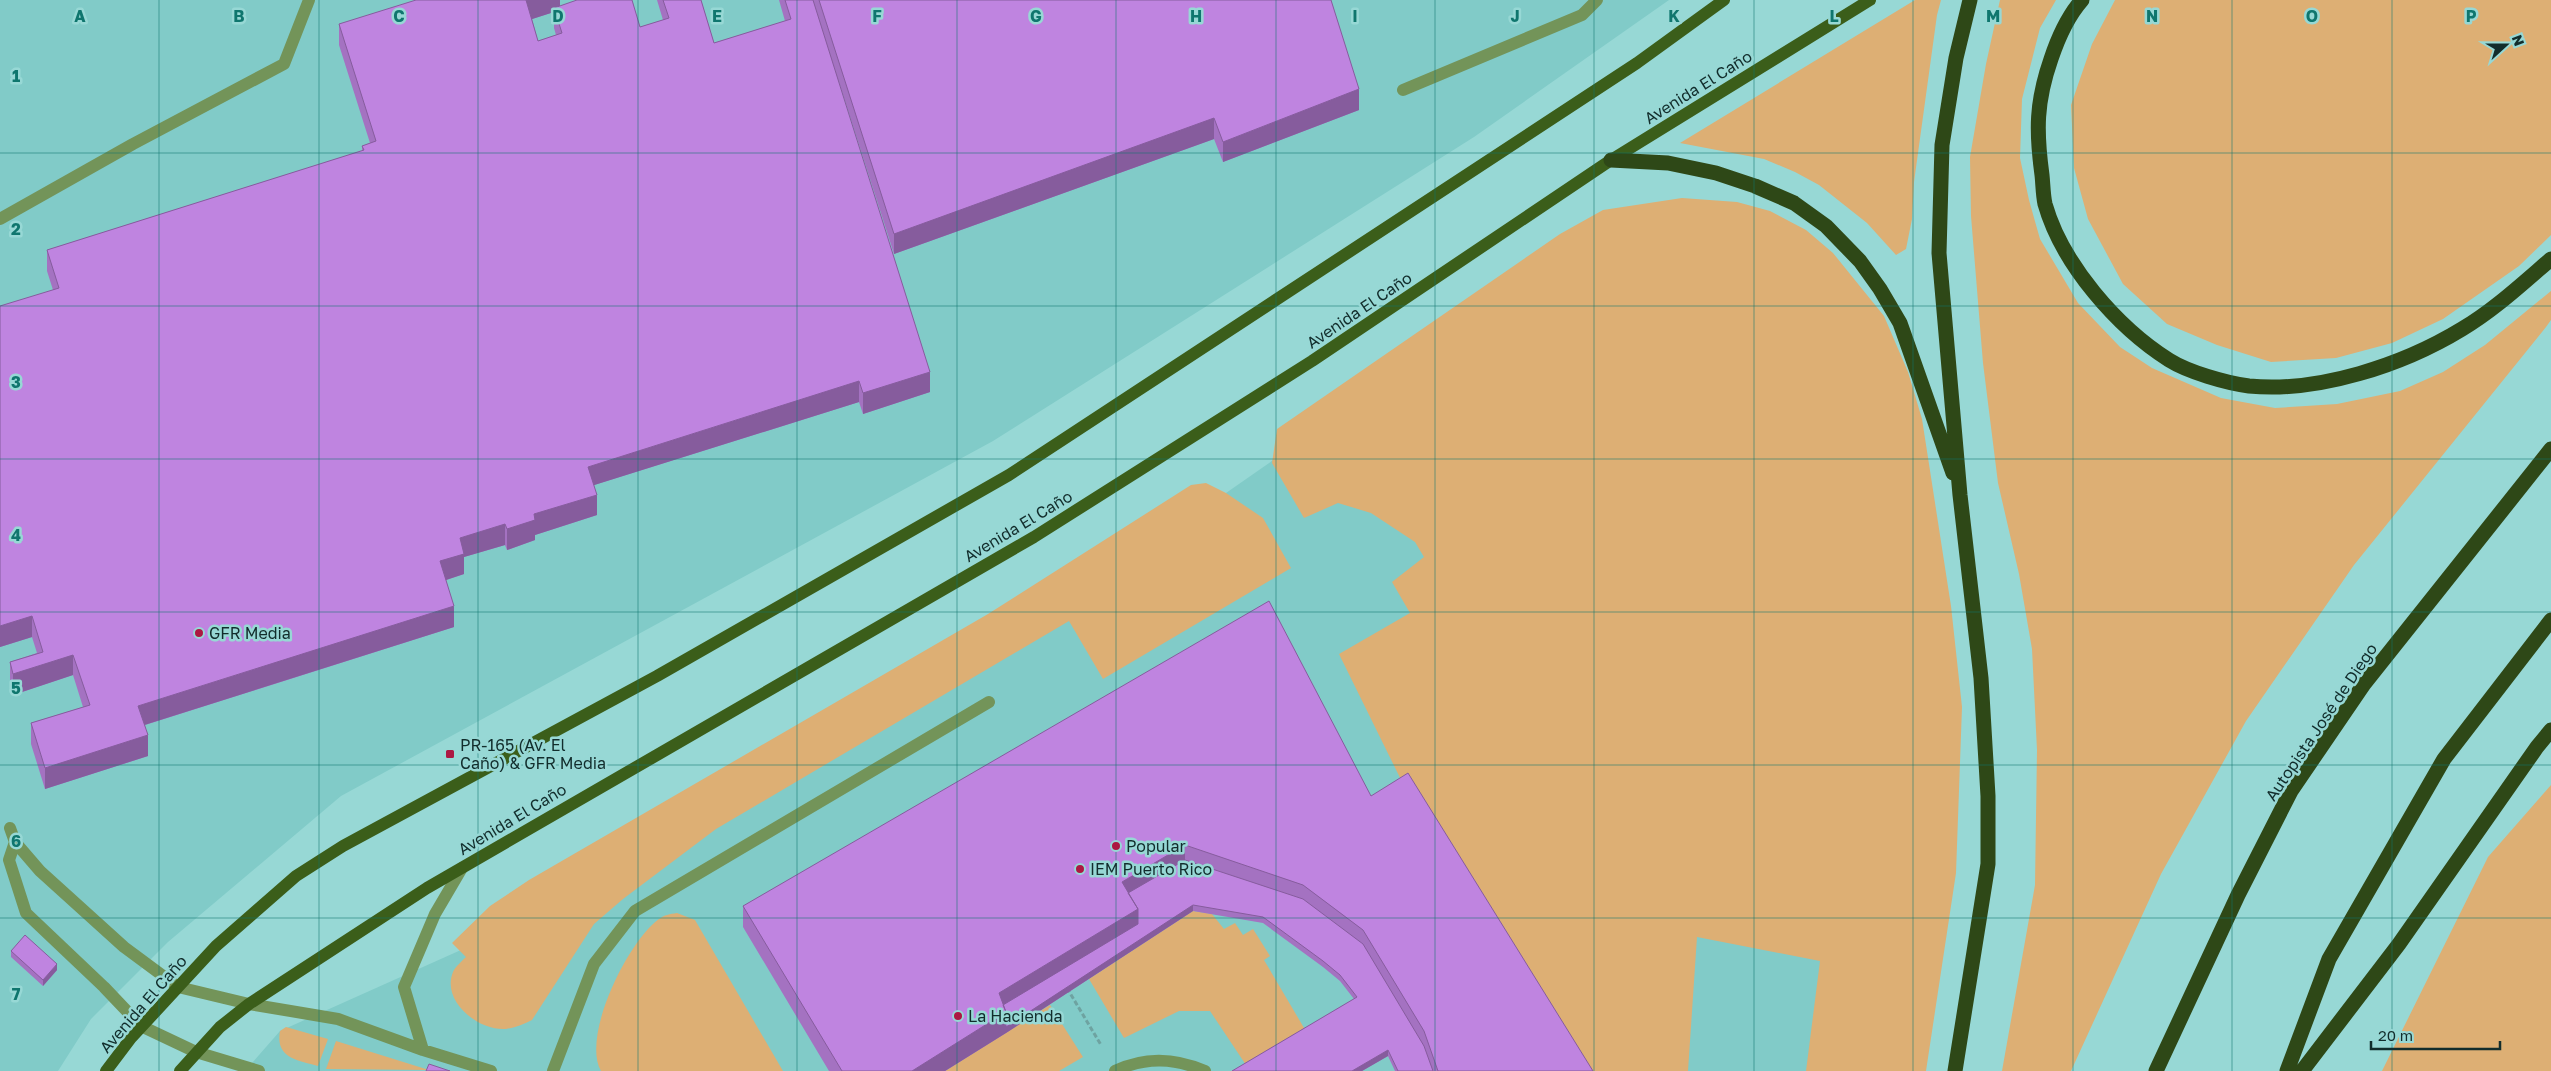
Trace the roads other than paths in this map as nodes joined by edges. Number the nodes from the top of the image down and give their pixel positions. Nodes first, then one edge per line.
1 (309, 0) edge
2 (1597, 0) edge
3 (1724, 0) edge
4 (1870, 0) edge
5 (1970, 0) edge
6 (2082, 0) edge
7 (1403, 90) dead end
8 (1611, 160) junction
9 (0, 219) edge
10 (2551, 259) edge
11 (2551, 449) edge
12 (1960, 496) junction
13 (2551, 620) edge
14 (989, 702) dead end
15 (2551, 730) edge
16 (10, 828) dead end
17 (15, 842) junction
18 (462, 868) junction
19 (178, 987) junction
20 (249, 1004) junction
21 (142, 1026) junction
22 (423, 1050) junction
23 (196, 1052) junction
24 (1116, 1070) edge
25 (106, 1071) edge
26 (180, 1071) edge
27 (259, 1071) edge
28 (492, 1071) edge
29 (553, 1071) edge
30 (1205, 1071) edge
31 (1955, 1071) edge
32 (2156, 1071) edge
33 (2287, 1071) edge
34 (2302, 1071) edge

1 - 9 lane
2 - 7 lane
3 - 19 main road, Avenida El Caño
4 - 8 main road, Avenida El Caño
5 - 12 highway
6 - 10 highway
8 - 12 highway
8 - 18 main road, Avenida El Caño
11 - 32 highway, Autopista José de Diego
12 - 31 highway
13 - 33 highway
14 - 29 lane
15 - 34 highway
16 - 17 lane
17 - 19 lane
17 - 21 lane
18 - 20 main road, Avenida El Caño
18 - 22 lane
19 - 20 lane
19 - 21 main road, Avenida El Caño
20 - 22 lane
20 - 23 main road, Avenida El Caño
21 - 23 lane
21 - 25 main road, Avenida El Caño
22 - 28 lane
23 - 26 main road, Avenida El Caño
23 - 27 lane
24 - 30 lane

